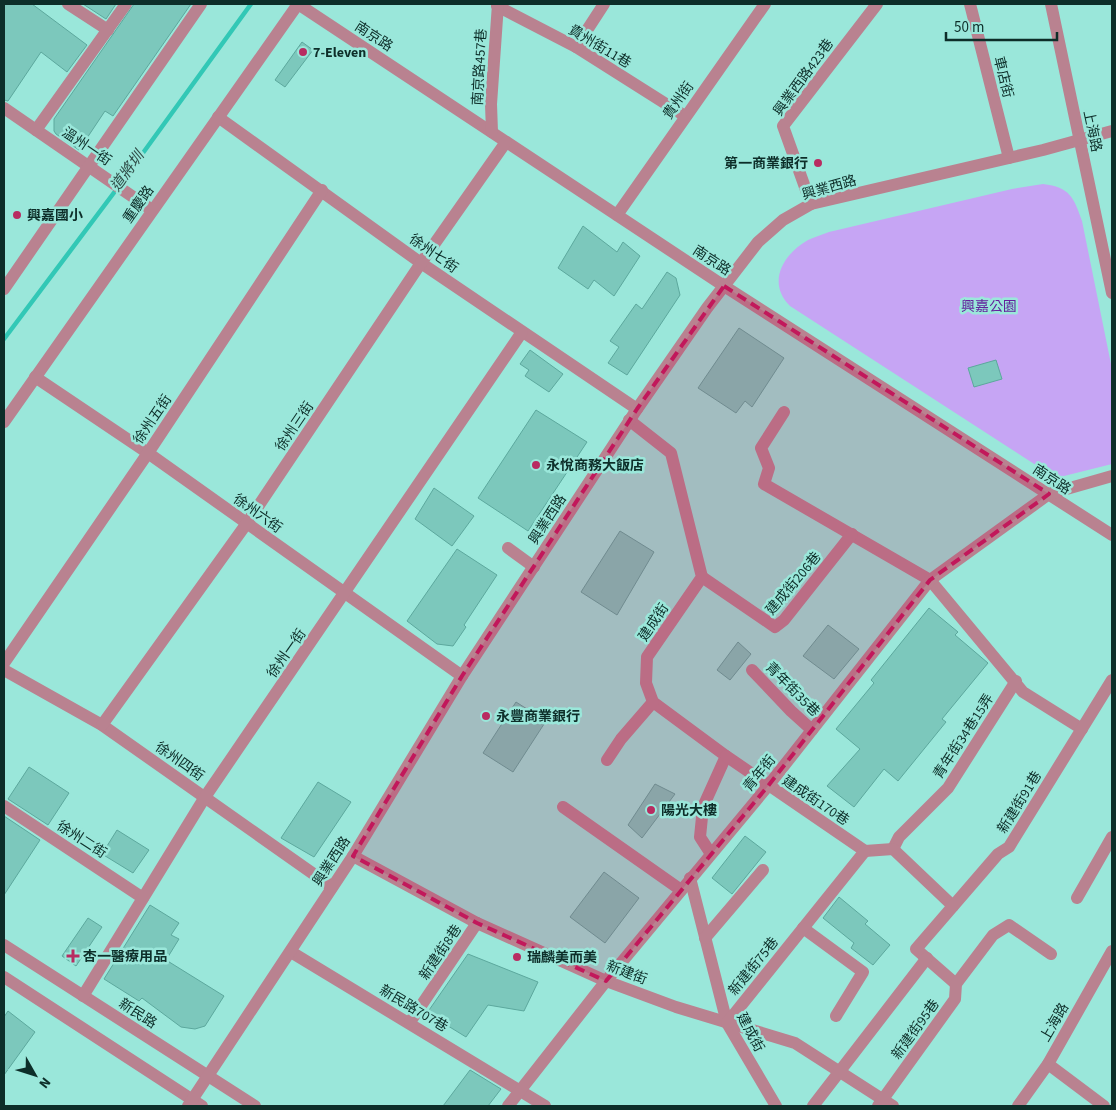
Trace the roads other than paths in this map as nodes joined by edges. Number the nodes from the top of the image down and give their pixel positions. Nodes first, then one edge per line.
1 (68, 4) edge
2 (126, 4) edge
3 (201, 4) edge
4 (298, 4) edge
5 (604, 4) edge
6 (765, 4) edge
7 (877, 4) edge
8 (970, 4) edge
9 (1051, 4) edge
10 (498, 5) edge
11 (108, 30) junction
12 (576, 47) junction
13 (4, 108) edge
14 (685, 116) junction
15 (218, 117) junction
16 (36, 130) junction
17 (492, 132) junction
18 (1111, 133) edge
19 (1080, 141) junction
20 (506, 142) junction
21 (1009, 158) junction
22 (89, 166) junction
23 (322, 190) junction
24 (812, 204) junction
25 (152, 210) junction
26 (617, 215) junction
27 (421, 263) junction
28 (724, 286) junction
29 (4, 289) edge
30 (1112, 293) edge
31 (522, 332) junction
32 (35, 377) junction
33 (637, 409) junction
34 (784, 412) dead end
35 (630, 420) junction
36 (4, 422) edge
37 (148, 453) junction
38 (1112, 476) edge
39 (1049, 494) junction
40 (247, 523) junction
41 (852, 534) junction
42 (1112, 535) edge
43 (508, 548) dead end
44 (534, 567) junction
45 (702, 577) junction
46 (930, 580) junction
47 (346, 593) junction
48 (4, 663) edge
49 (4, 670) edge
50 (752, 670) dead end
51 (462, 676) junction
52 (1112, 680) edge
53 (1016, 681) junction
54 (653, 702) junction
55 (102, 725) junction
56 (1082, 729) junction
57 (812, 730) junction
58 (726, 756) junction
59 (607, 760) dead end
60 (768, 786) junction
61 (205, 797) junction
62 (4, 806) edge
63 (563, 807) dead end
64 (1112, 837) edge
65 (893, 849) junction
66 (865, 851) junction
67 (711, 854) junction
68 (353, 856) junction
69 (763, 870) dead end
70 (690, 878) junction
71 (332, 886) junction
72 (680, 890) junction
73 (144, 898) junction
74 (1076, 898) dead end
75 (953, 906) junction
76 (477, 923) junction
77 (803, 928) junction
78 (705, 938) junction
79 (4, 945) edge
80 (1112, 951) edge
81 (291, 952) junction
82 (1051, 954) dead end
83 (928, 958) junction
84 (4, 976) edge
85 (606, 981) junction
86 (956, 984) junction
87 (83, 996) junction
88 (836, 1016) dead end
89 (410, 1022) junction
90 (727, 1023) junction
91 (1048, 1064) junction
92 (842, 1072) junction
93 (208, 1076) junction
94 (521, 1092) junction
95 (194, 1104) edge
96 (885, 1104) edge
97 (255, 1106) edge
98 (508, 1106) edge
99 (545, 1106) edge
100 (776, 1106) edge
101 (813, 1106) edge
102 (1018, 1106) edge
103 (1104, 1106) edge

1 - 11 street
2 - 11 street
3 - 22 street
4 - 15 street, 重慶路
4 - 17 street, 南京路
5 - 12 street
6 - 14 street, 貴州街
7 - 24 street, 興業西路423巷
8 - 21 street, 車店街
9 - 19 street, 上海路
10 - 12 street, 貴州街11巷
10 - 17 street, 南京路457巷
11 - 16 street
12 - 14 street, 貴州街11巷
13 - 16 street, 溫州一街
14 - 26 street, 貴州街
15 - 23 street, 徐州七街
15 - 25 street, 重慶路
16 - 22 street, 溫州一街
17 - 20 street, 南京路
18 - 19 street, 興業西路
19 - 21 street, 興業西路
19 - 30 street, 上海路
20 - 26 street, 南京路
20 - 27 street, 徐州三街
21 - 24 street, 興業西路
22 - 25 street, 溫州一街
22 - 29 street
23 - 27 street, 徐州七街
23 - 37 street, 徐州五街
24 - 28 street, 興業西路
25 - 32 street, 重慶路
26 - 28 street, 南京路
27 - 31 street, 徐州七街
27 - 40 street, 徐州三街
28 - 33 street, 興業西路
28 - 39 street, 南京路
31 - 33 street, 徐州七街
31 - 47 street, 徐州一街
32 - 36 street, 重慶路
32 - 37 street, 徐州六街
33 - 35 street, 興業西路
34 - 41 street
35 - 44 street, 興業西路
35 - 45 street
37 - 40 street, 徐州六街
37 - 48 street, 徐州五街
38 - 39 street, 青年街
39 - 42 street, 南京路
39 - 46 street, 青年街
40 - 47 street, 徐州六街
40 - 55 street, 徐州三街
41 - 45 street, 建成街206巷
41 - 46 street
43 - 44 street
44 - 51 street, 興業西路
45 - 54 street, 建成街
46 - 53 street
46 - 57 street, 青年街
47 - 51 street, 徐州六街
47 - 61 street, 徐州一街
49 - 55 street, 徐州四街
50 - 57 street, 青年街35巷
51 - 68 street, 興業西路
52 - 56 street, 新建街91巷
53 - 56 street
53 - 65 street, 青年街34巷15弄
54 - 58 street
54 - 59 street
55 - 61 street, 徐州四街
56 - 75 street, 新建街91巷
57 - 60 street, 青年街
58 - 60 street, 建成街170巷
58 - 67 street
60 - 66 street, 建成街170巷
60 - 67 street, 青年街
61 - 71 street, 徐州四街
61 - 73 street, 徐州一街
62 - 73 street, 徐州二街
63 - 72 street
64 - 74 street
65 - 66 street
65 - 75 street
66 - 77 street, 新建街75巷
67 - 70 street, 青年街
68 - 71 street, 興業西路
68 - 76 street, 新建街
69 - 78 street
70 - 72 street, 青年街
70 - 78 street, 建成街
71 - 81 street, 興業西路
72 - 85 street, 青年街
73 - 87 street, 徐州一街
75 - 83 street, 新建街91巷
76 - 85 street, 新建街
76 - 89 street, 新建街8巷
77 - 88 street
77 - 90 street, 新建街75巷
78 - 90 street, 建成街
79 - 87 street, 新民路
80 - 91 street, 上海路
81 - 89 street, 新民路707巷
81 - 93 street, 興業西路
82 - 86 street, 新建街95巷
83 - 86 street
83 - 92 street
84 - 95 street
85 - 90 street, 新建街
85 - 94 street
86 - 96 street, 新建街95巷
87 - 93 street, 新民路
89 - 94 street, 新民路707巷
90 - 92 street, 新建街
90 - 100 street, 建成街
91 - 102 street, 上海路
91 - 103 street
92 - 96 street, 新建街
92 - 101 street
93 - 95 street, 興業西路
93 - 97 street, 新民路
94 - 98 street
94 - 99 street, 新民路707巷

